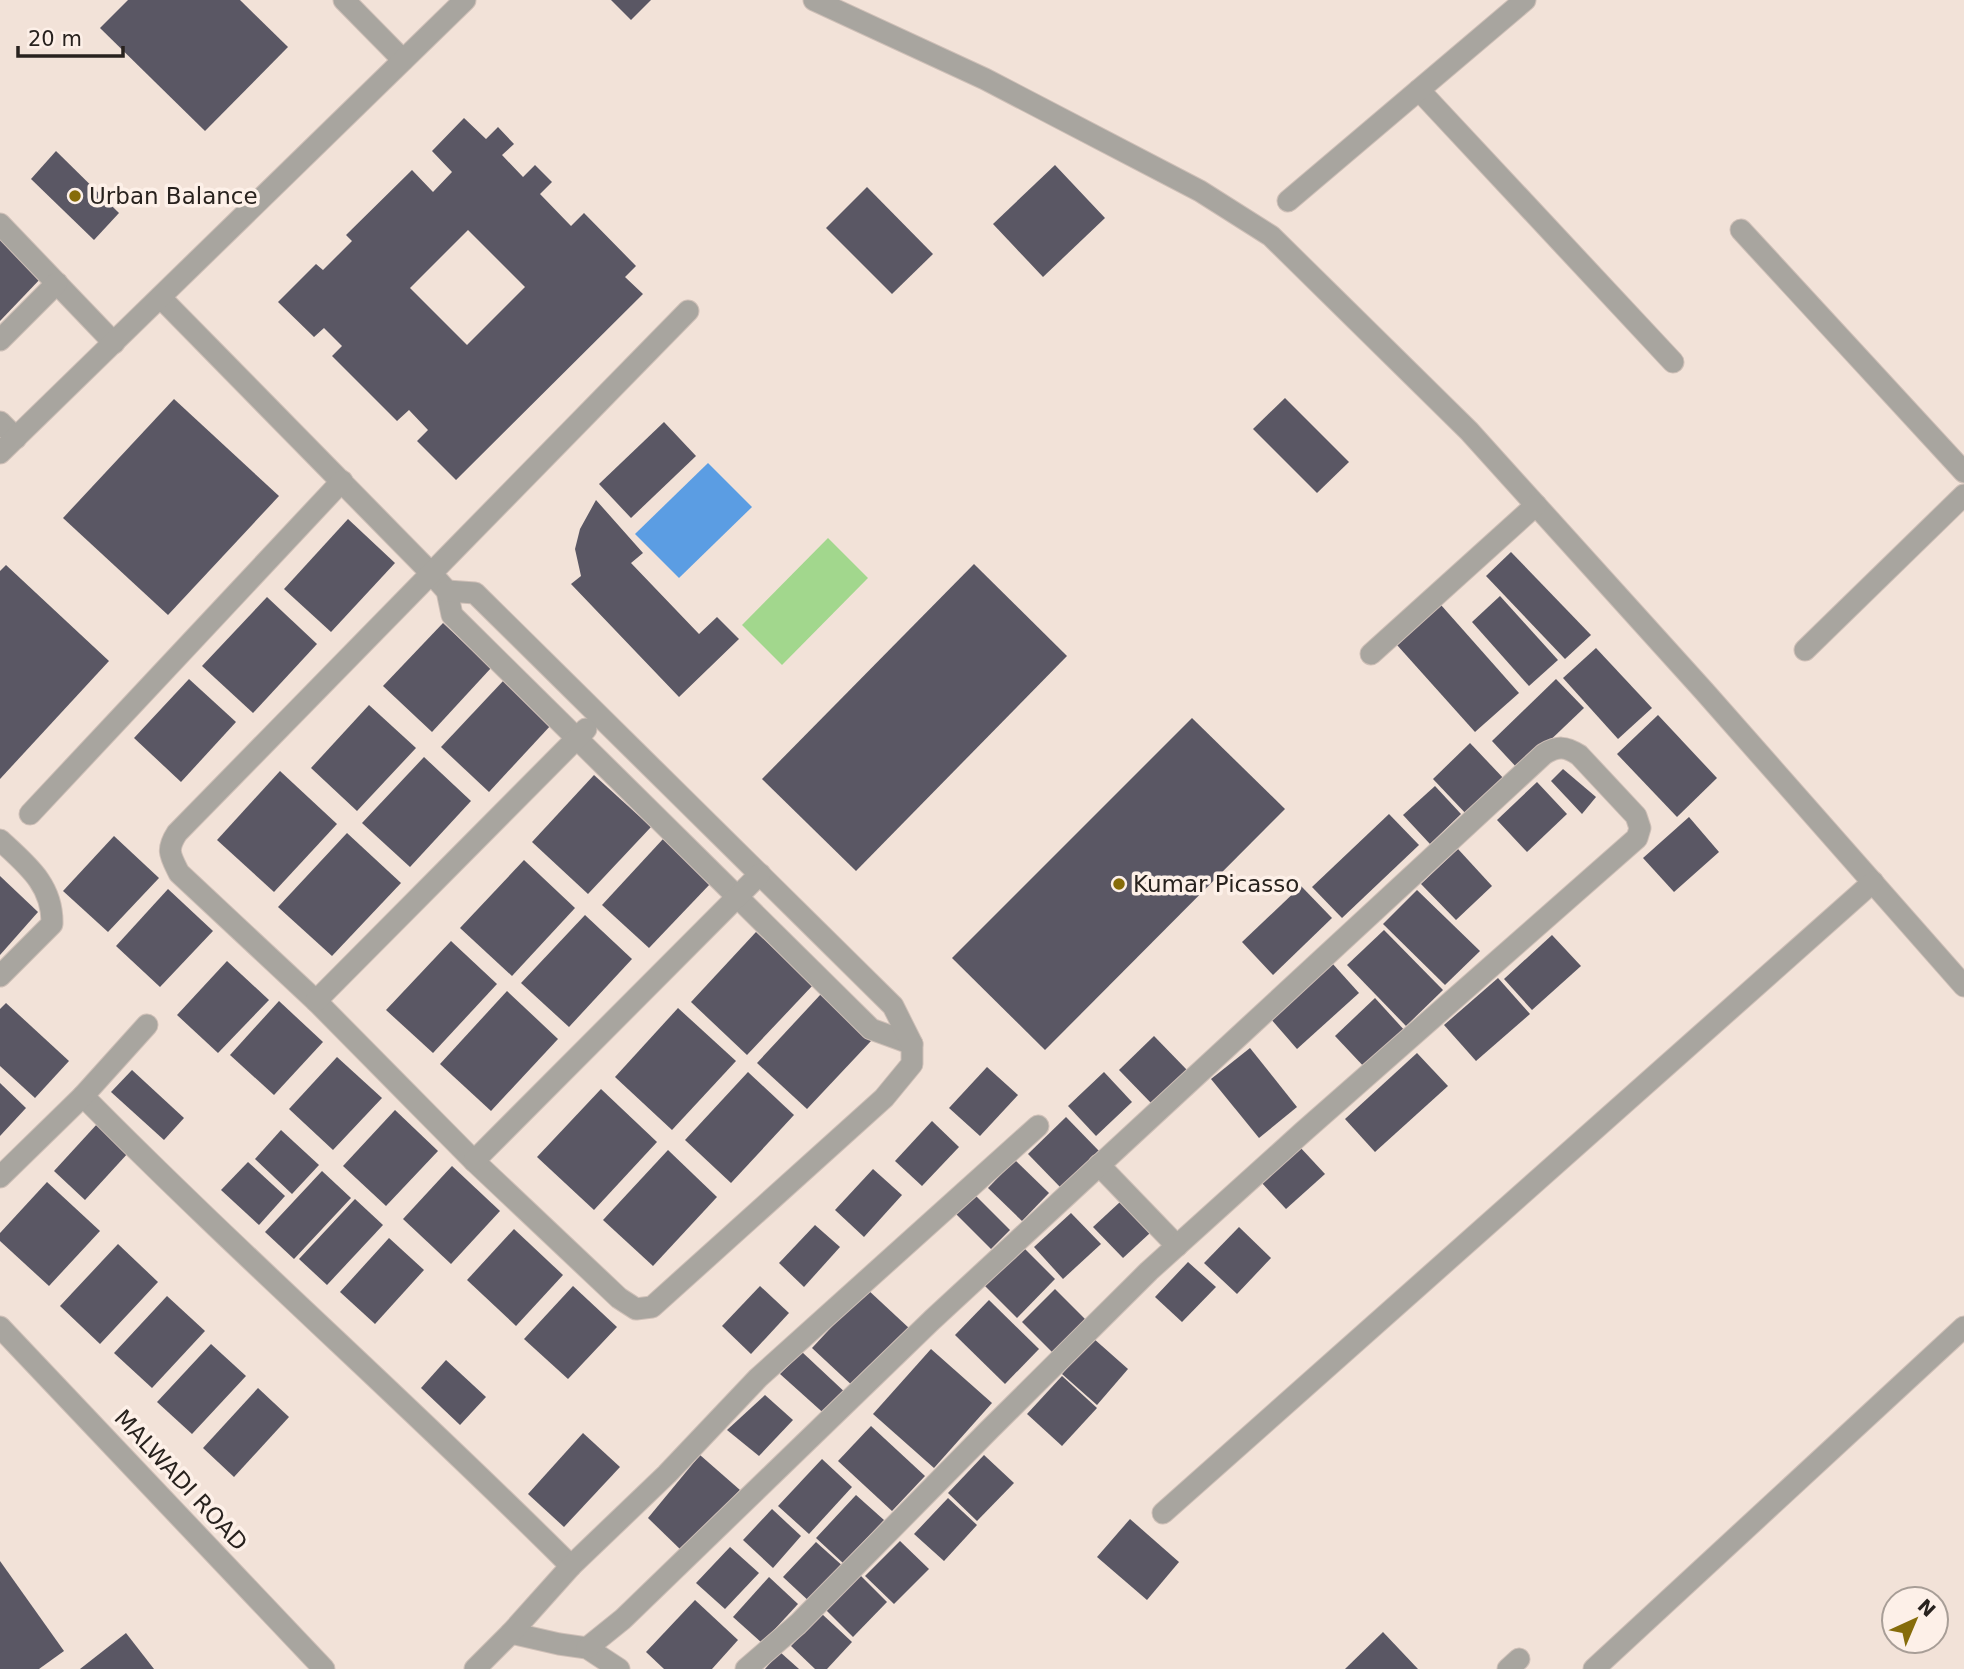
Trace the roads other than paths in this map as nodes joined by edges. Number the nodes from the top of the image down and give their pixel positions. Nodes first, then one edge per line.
1 (344, 0) edge
2 (465, 0) edge
3 (814, 0) edge
4 (1525, 0) edge
5 (403, 60) junction
6 (1419, 90) junction
7 (1288, 201) dead end
8 (0, 224) edge
9 (1741, 230) dead end
10 (57, 283) junction
11 (161, 298) junction
12 (688, 311) dead end
13 (0, 340) edge
14 (114, 343) junction
15 (1673, 362) dead end
16 (0, 422) edge
17 (16, 438) junction
18 (0, 453) edge
19 (1964, 472) edge
20 (342, 481) junction
21 (1964, 495) edge
22 (1536, 505) junction
23 (430, 572) junction
24 (447, 591) junction
25 (1805, 650) dead end
26 (1371, 654) dead end
27 (599, 716) junction
28 (577, 738) junction
29 (30, 814) dead end
30 (0, 840) edge
31 (760, 874) junction
32 (1873, 882) junction
33 (737, 897) junction
34 (0, 976) edge
35 (1964, 986) edge
36 (316, 1002) junction
37 (147, 1025) dead end
38 (912, 1044) junction
39 (83, 1096) junction
40 (1038, 1126) dead end
41 (474, 1161) junction
42 (1099, 1165) junction
43 (0, 1177) edge
44 (1177, 1246) junction
45 (1964, 1327) edge
46 (0, 1328) edge
47 (1163, 1513) dead end
48 (570, 1566) junction
49 (512, 1633) junction
50 (587, 1648) junction
51 (1598, 1668) edge
52 (324, 1669) edge
53 (475, 1669) edge
54 (619, 1669) edge
55 (746, 1669) edge

1 - 5 street
2 - 5 street
3 - 22 street
4 - 6 street
5 - 11 street
6 - 7 street
6 - 15 street
8 - 10 street
9 - 19 street
10 - 13 street
10 - 14 street
11 - 14 street
11 - 20 street
12 - 23 street
14 - 17 street
16 - 17 street
17 - 18 street
20 - 23 street
20 - 29 street
21 - 25 street
22 - 26 street
22 - 32 street
23 - 24 street
23 - 36 street
24 - 27 street
24 - 28 street
27 - 28 street
27 - 31 street
28 - 33 street
28 - 36 street
30 - 34 street
31 - 33 street
31 - 38 street
32 - 35 street
32 - 47 street
33 - 38 street
33 - 41 street
36 - 41 street
37 - 39 street
38 - 41 street
39 - 43 street
39 - 48 street
40 - 48 street
42 - 44 street
42 - 44 street
42 - 50 street
44 - 55 street
45 - 51 street
46 - 52 street, MALWADI ROAD
48 - 49 street
49 - 50 street
49 - 53 street
50 - 54 street

